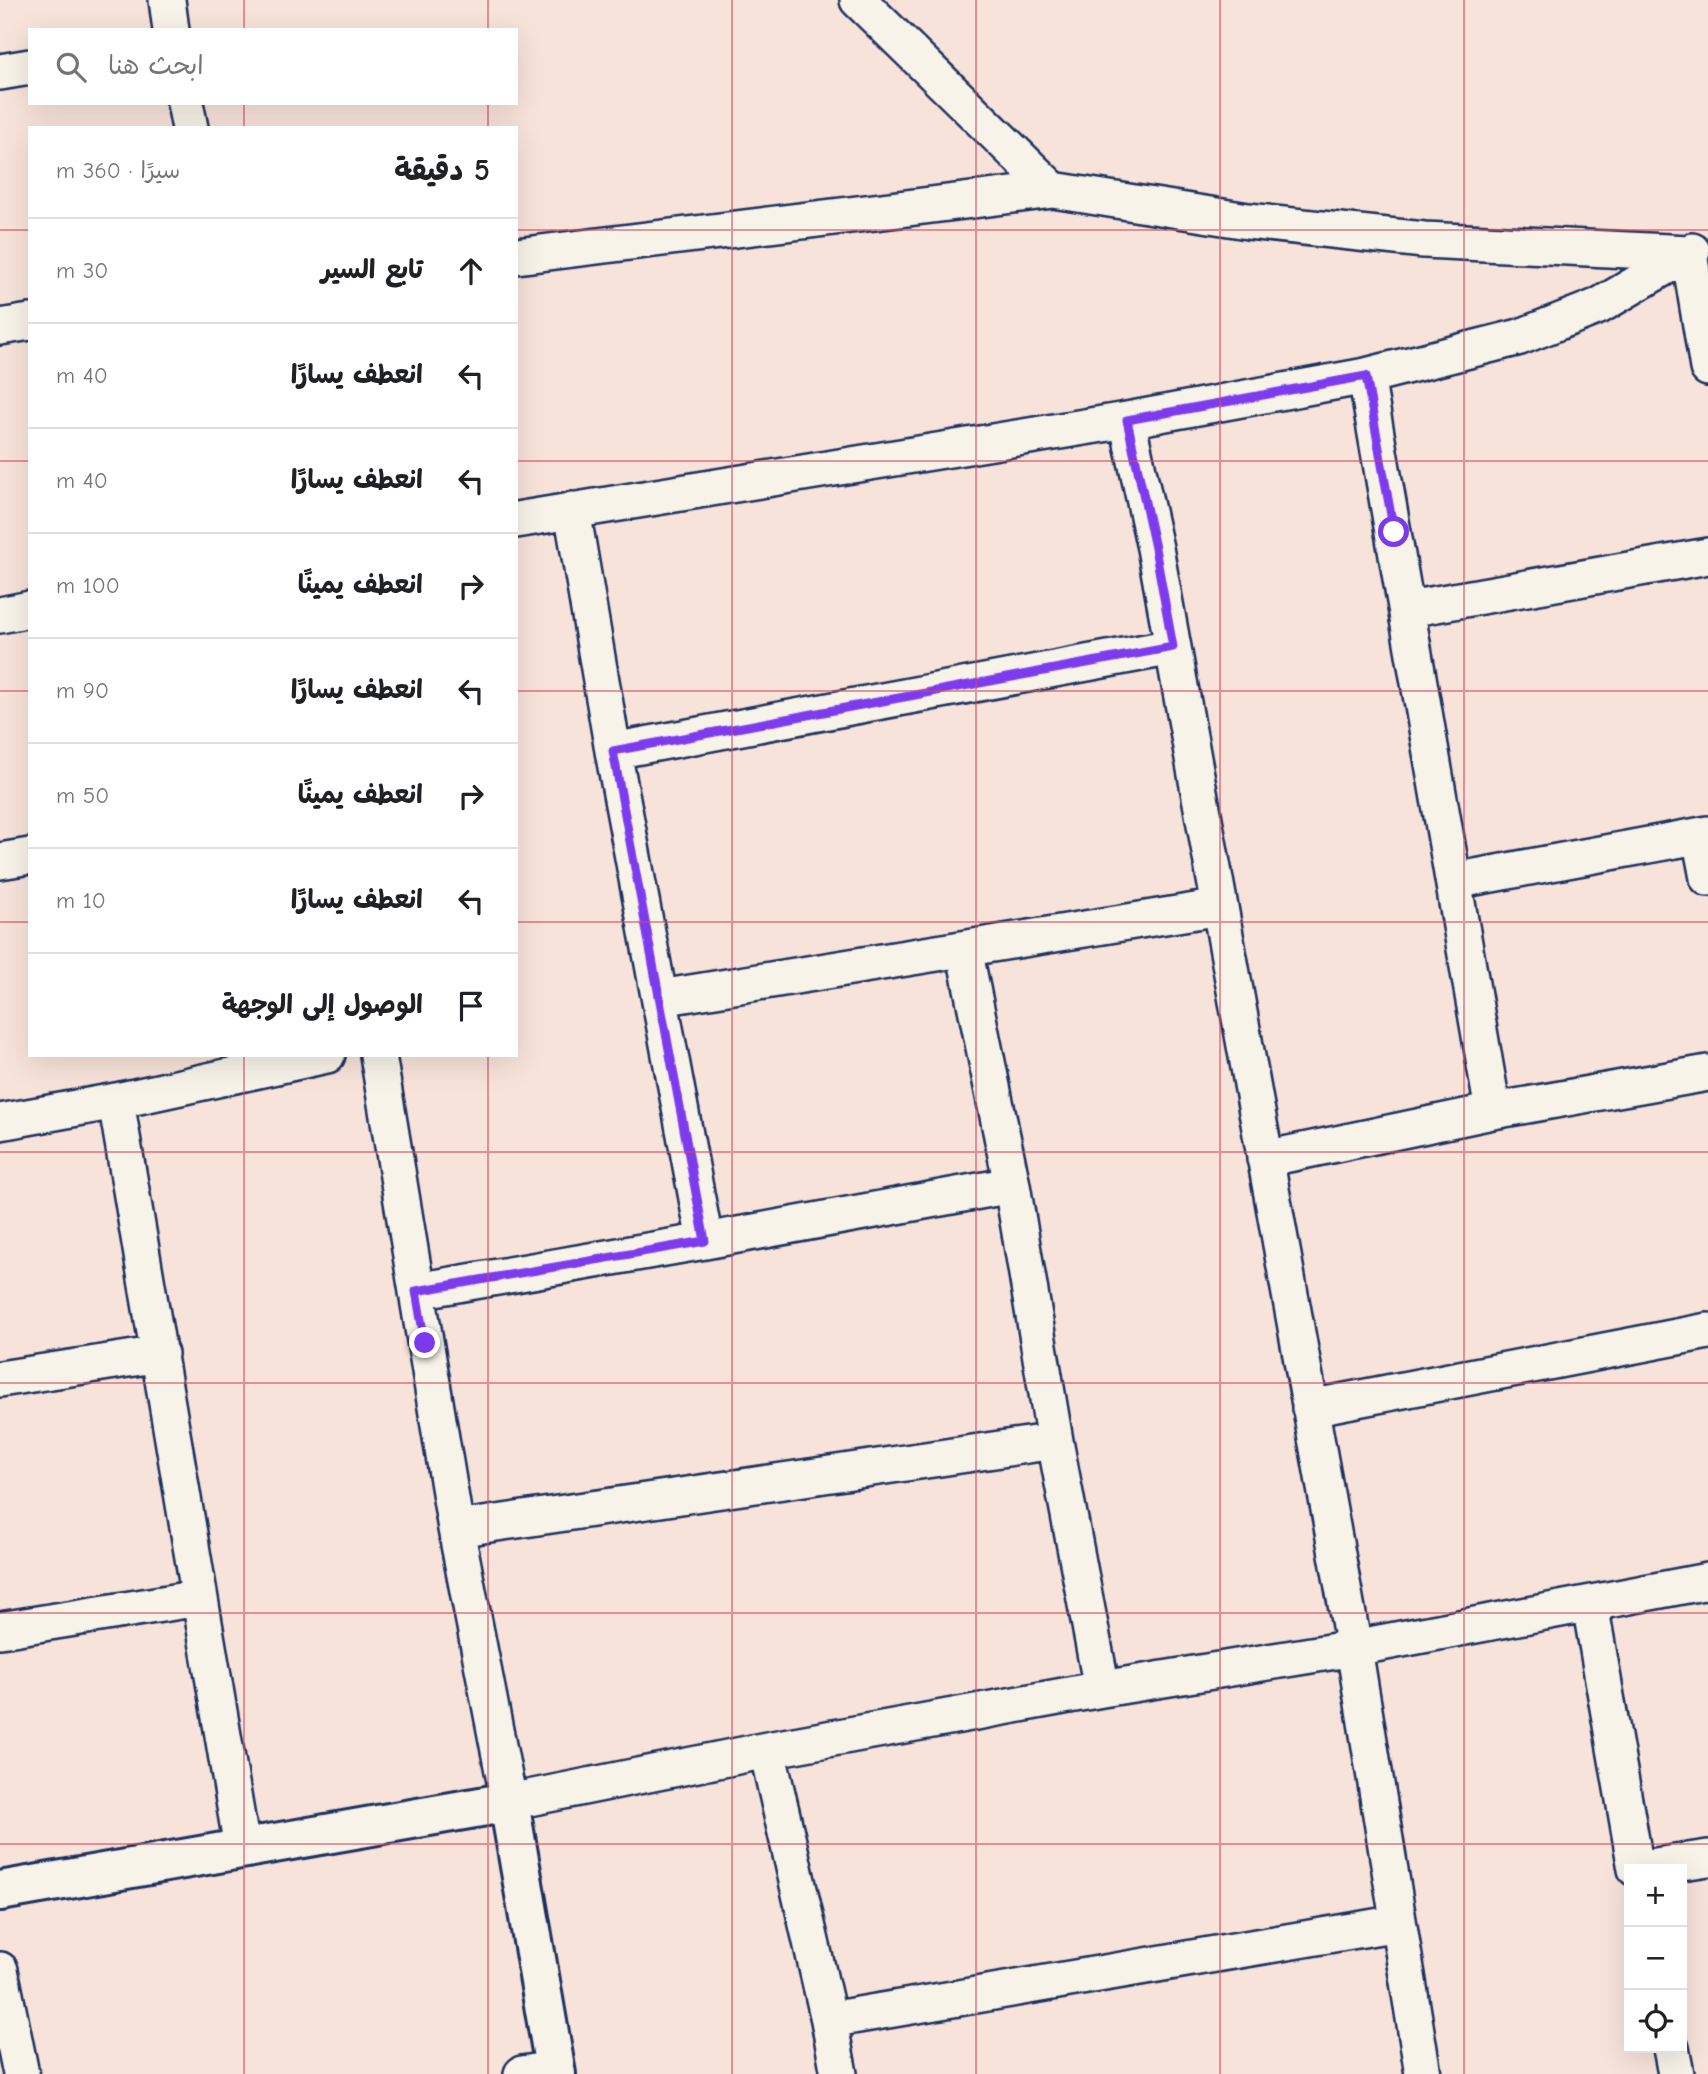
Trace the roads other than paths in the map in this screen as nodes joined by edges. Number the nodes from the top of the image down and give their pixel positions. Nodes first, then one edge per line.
1 (167, 0) edge
2 (858, 0) edge
3 (171, 28) edge
4 (28, 67) edge
5 (0, 72) edge
6 (185, 105) edge
7 (190, 126) edge
8 (1052, 190) junction
9 (1699, 246) edge
10 (518, 256) edge
11 (28, 323) edge
12 (0, 327) edge
13 (1708, 368) edge
14 (1366, 376) junction
15 (1127, 420) junction
16 (572, 510) junction
17 (518, 520) edge
18 (1708, 556) edge
19 (28, 609) edge
20 (1408, 610) junction
21 (0, 615) edge
22 (1173, 647) junction
23 (613, 751) junction
24 (1704, 835) edge
25 (28, 856) edge
26 (0, 862) edge
27 (1708, 878) edge
28 (1454, 881) junction
29 (1220, 906) junction
30 (964, 949) junction
31 (660, 998) junction
32 (318, 1057) edge
33 (378, 1057) edge
34 (1708, 1073) edge
35 (116, 1101) junction
36 (1493, 1111) junction
37 (0, 1122) edge
38 (1265, 1159) junction
39 (1012, 1185) junction
40 (705, 1241) junction
41 (416, 1291) junction
42 (1708, 1331) edge
43 (160, 1354) junction
44 (0, 1379) edge
45 (1310, 1408) junction
46 (1055, 1441) junction
47 (456, 1529) junction
48 (1708, 1581) edge
49 (199, 1598) junction
50 (1590, 1604) junction
51 (0, 1630) edge
52 (1354, 1648) junction
53 (1102, 1689) junction
54 (767, 1751) junction
55 (509, 1802) junction
56 (243, 1849) junction
57 (1708, 1858) edge
58 (1635, 1864) edge
59 (1669, 1864) edge
60 (0, 1891) edge
61 (1398, 1923) junction
62 (0, 1970) edge
63 (830, 2020) junction
64 (1672, 2053) edge
65 (544, 2072) edge
66 (22, 2074) edge
67 (839, 2074) edge
68 (1423, 2074) edge
69 (1676, 2074) edge

1 - 3 street
2 - 8 street
4 - 5 street
6 - 7 street
8 - 9 street
8 - 10 street
9 - 13 street
9 - 14 street
11 - 12 street
14 - 15 street
14 - 20 street
15 - 16 street
15 - 22 street
16 - 17 street
16 - 23 street
18 - 20 street
19 - 21 street
20 - 28 street
22 - 23 street
22 - 29 street
23 - 31 street
24 - 27 street
24 - 28 street
25 - 26 street
28 - 36 street
29 - 30 street
29 - 38 street
30 - 31 street
30 - 39 street
31 - 40 street
32 - 35 street
33 - 41 street
34 - 36 street
35 - 37 street
35 - 43 street
36 - 38 street
38 - 45 street
39 - 40 street
39 - 46 street
40 - 41 street
41 - 47 street
42 - 45 street
43 - 44 street
43 - 49 street
45 - 52 street
46 - 47 street
46 - 53 street
47 - 55 street
48 - 50 street
49 - 51 street
49 - 56 street
50 - 52 street
50 - 58 street
52 - 53 street
52 - 61 street
53 - 54 street
54 - 55 street
54 - 63 street
55 - 56 street
55 - 65 street
56 - 60 street
57 - 59 street
61 - 63 street
61 - 68 street
62 - 66 street
63 - 67 street
64 - 69 street

